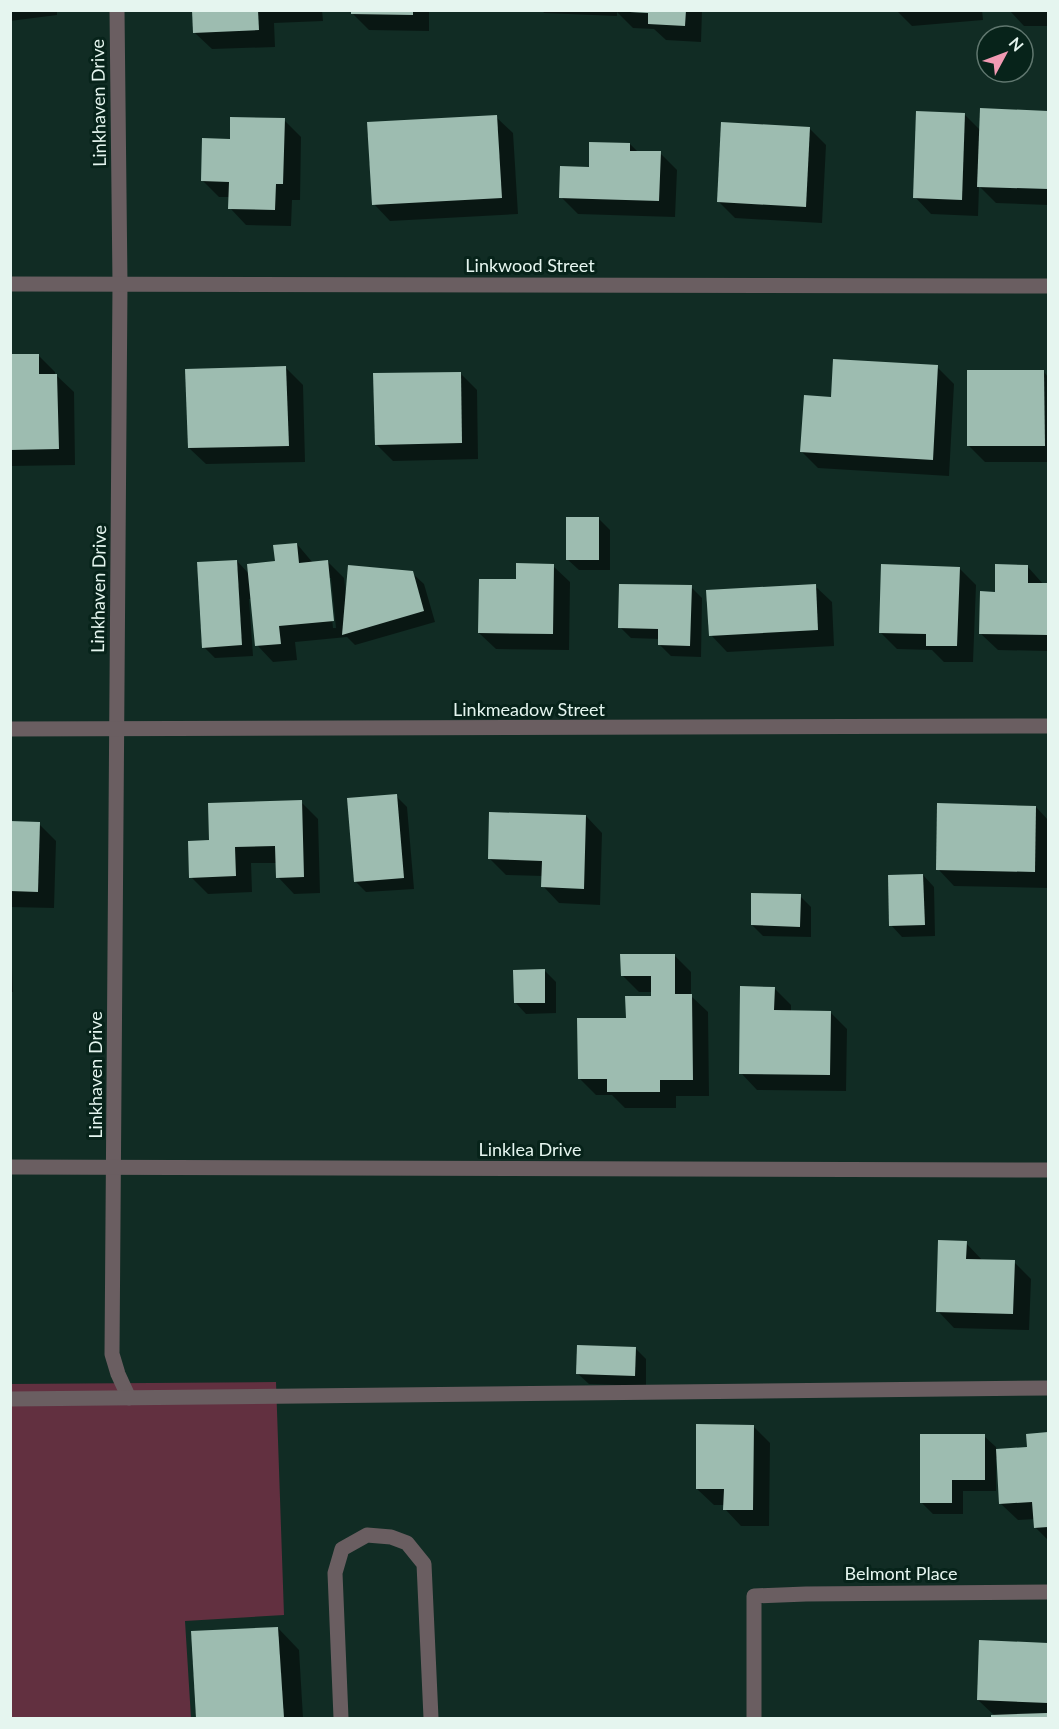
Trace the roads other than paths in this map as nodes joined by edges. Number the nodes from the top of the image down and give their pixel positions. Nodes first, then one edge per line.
1 (117, 10) edge
2 (10, 284) edge
3 (120, 284) junction
4 (1048, 285) edge
5 (1048, 726) edge
6 (10, 729) edge
7 (116, 729) junction
8 (10, 1167) edge
9 (114, 1168) junction
10 (1048, 1170) edge
11 (1048, 1388) edge
12 (129, 1398) junction
13 (10, 1399) edge
14 (1048, 1592) edge
15 (341, 1719) edge
16 (431, 1719) edge
17 (754, 1719) edge

1 - 3 street, Linkhaven Drive
2 - 3 street, Linkwood Street
3 - 4 street, Linkwood Street
3 - 7 street, Linkhaven Drive
5 - 7 street, Linkmeadow Street
6 - 7 street, Linkmeadow Street
7 - 9 street, Linkhaven Drive
8 - 9 street, Linklea Drive
9 - 10 street, Linklea Drive
9 - 12 street, Linkhaven Drive
11 - 12 street
12 - 13 street
14 - 17 street, Belmont Place
15 - 16 street

